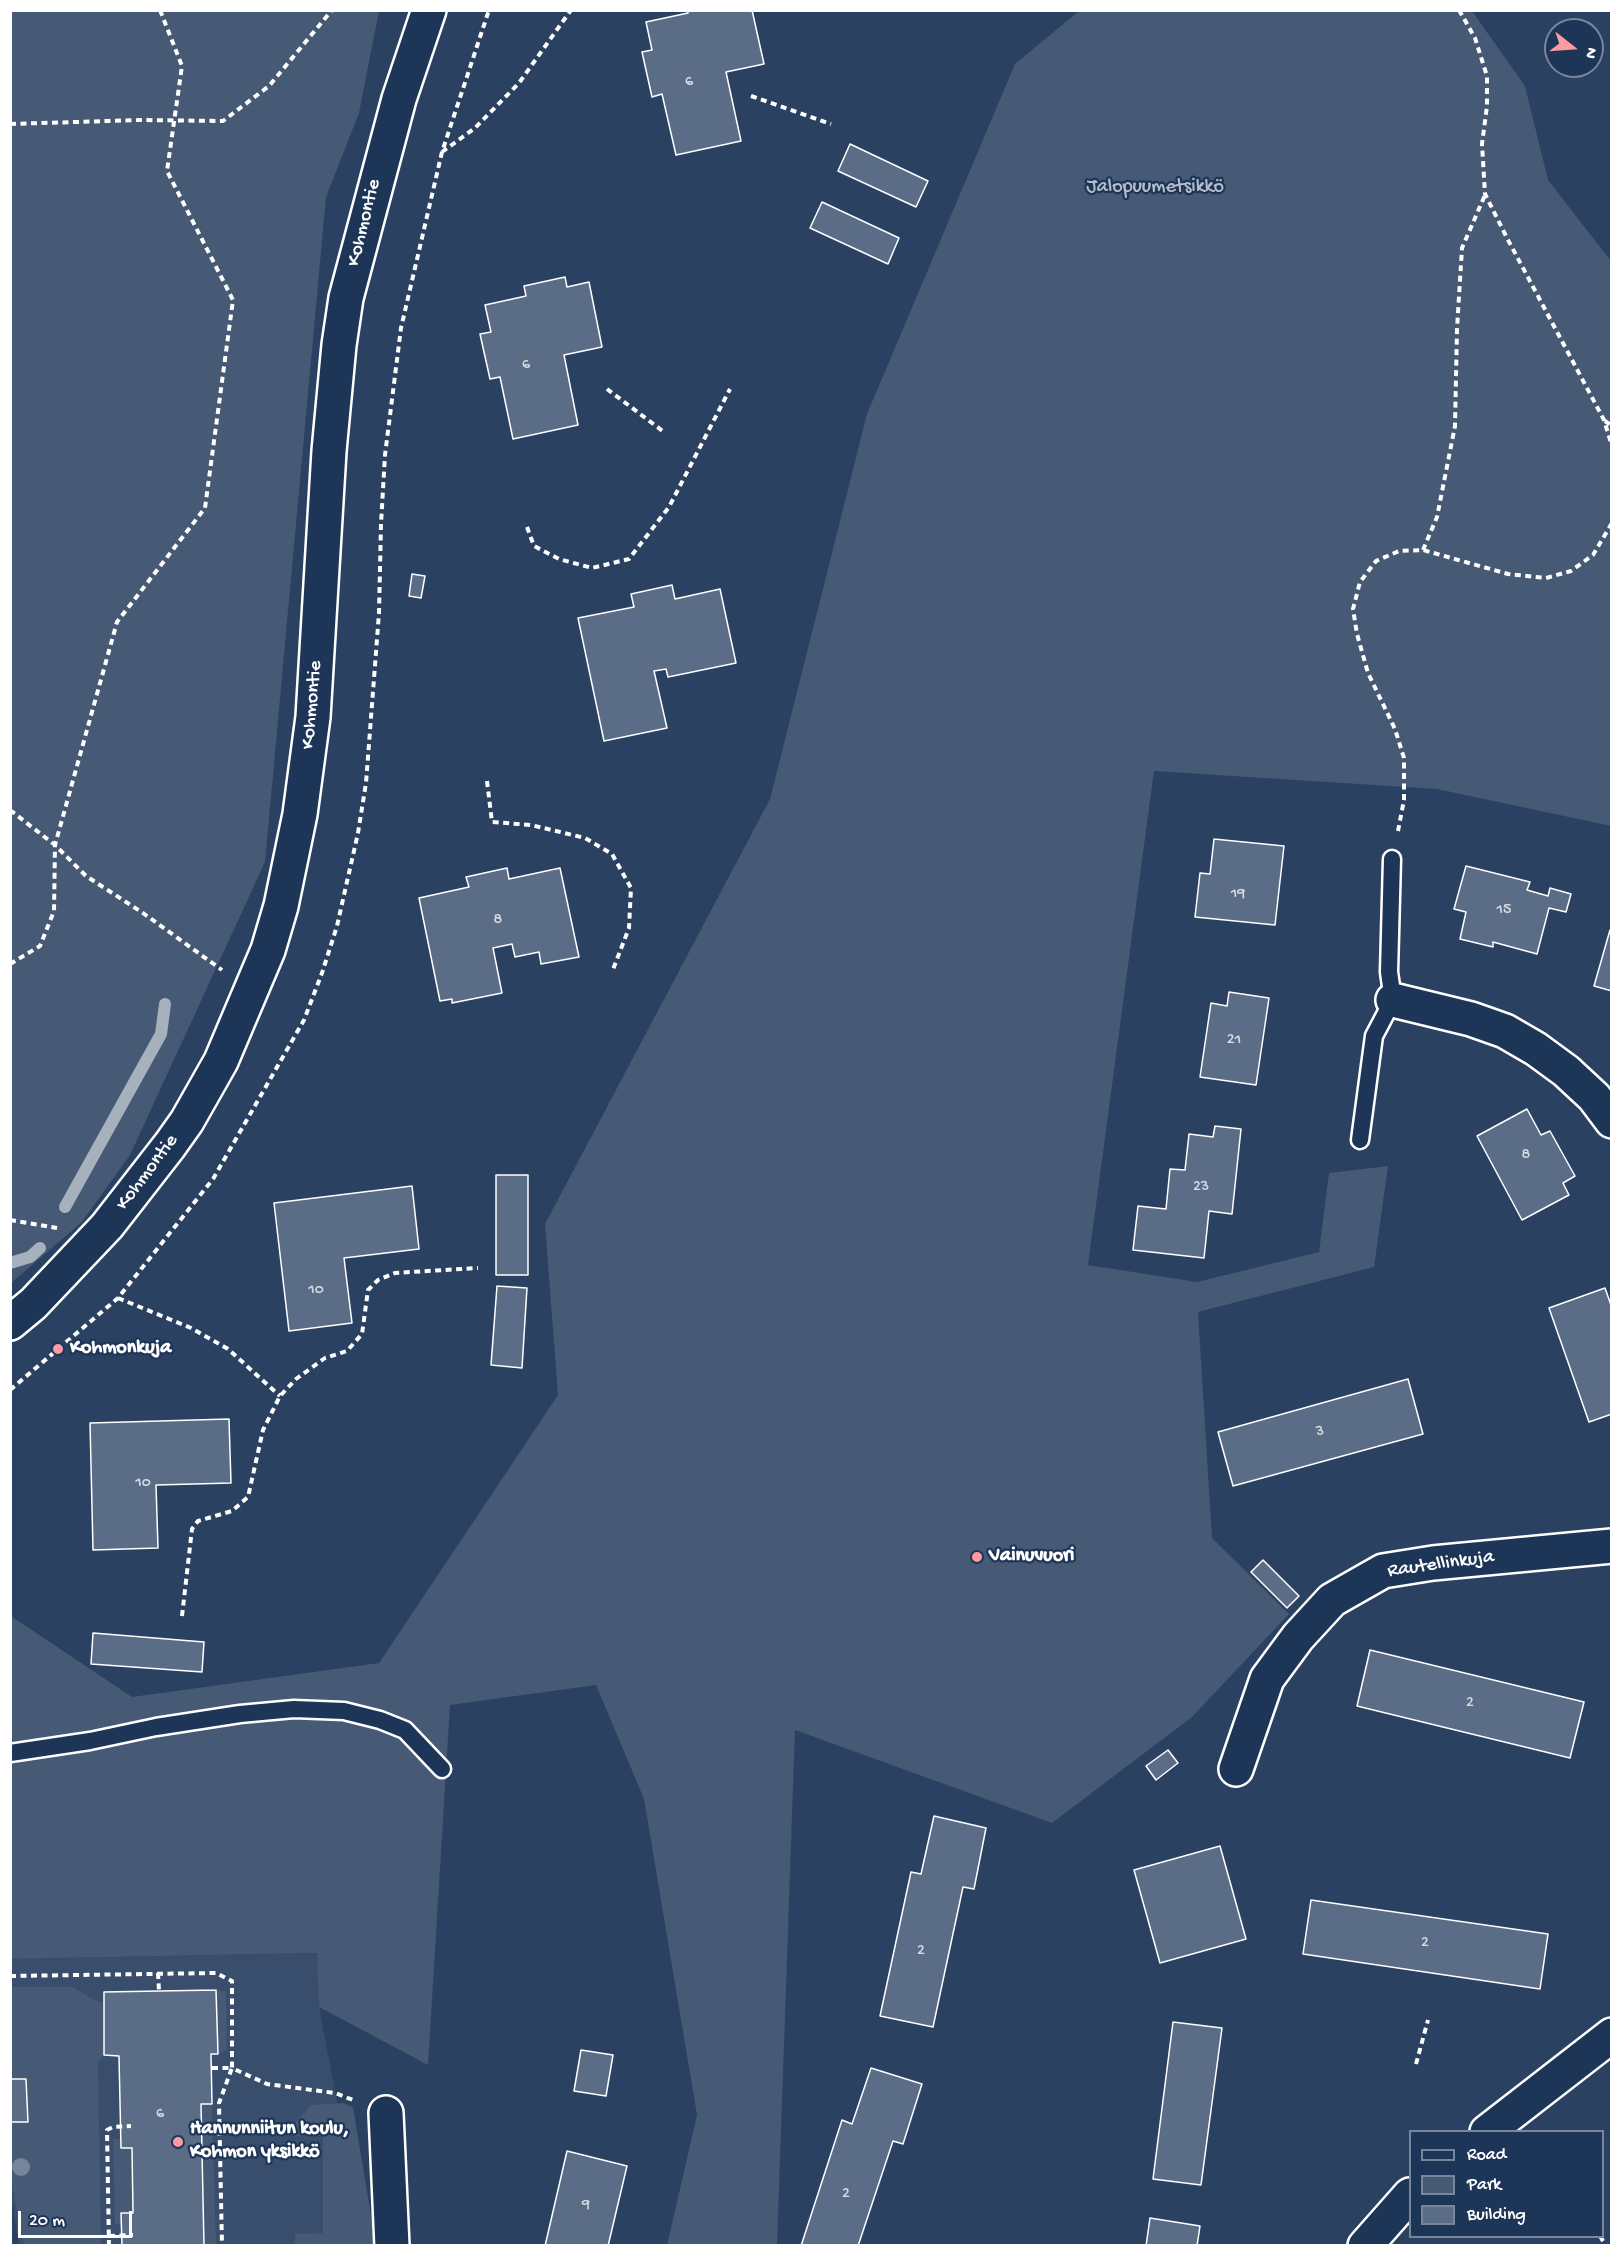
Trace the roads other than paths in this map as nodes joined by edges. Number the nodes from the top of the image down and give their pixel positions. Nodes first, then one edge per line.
1 (429, 10) edge
2 (1392, 859) road end
3 (1393, 1000) junction
4 (1611, 1121) edge
5 (1360, 1140) dead end
6 (10, 1323) edge
7 (1611, 1546) edge
8 (10, 1752) edge
9 (442, 1769) dead end
10 (1236, 1769) dead end
11 (1611, 2035) edge
12 (386, 2114) road end
13 (1490, 2130) edge
14 (1409, 2196) edge
15 (392, 2246) edge
16 (1365, 2246) edge

1 - 6 street, Kohmontie
2 - 3 lane
3 - 4 street
3 - 5 lane
7 - 10 street, Rautellinkuja
8 - 9 lane
11 - 13 street
12 - 15 street
14 - 16 street

